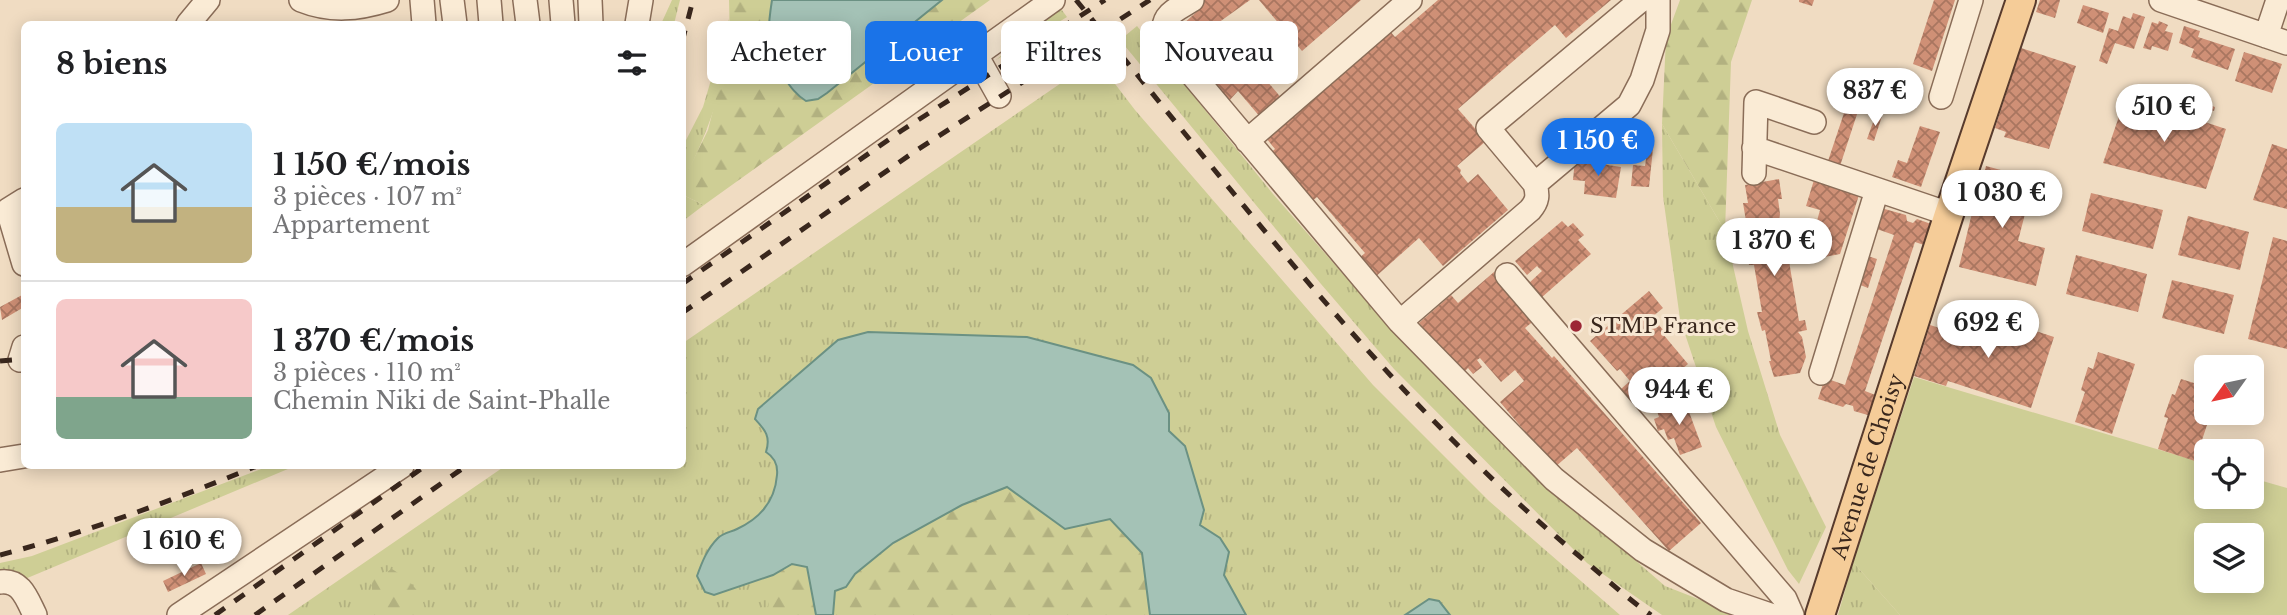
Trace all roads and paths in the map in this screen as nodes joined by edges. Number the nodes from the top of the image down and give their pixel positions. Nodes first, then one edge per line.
1 (208, 0) edge
2 (301, 0) edge
3 (387, 0) edge
4 (422, 0) edge
5 (452, 0) edge
6 (489, 0) edge
7 (525, 0) edge
8 (561, 0) edge
9 (590, 0) edge
10 (641, 0) edge
11 (1053, 0) edge
12 (1192, 0) edge
13 (1410, 0) edge
14 (1642, 0) edge
15 (1658, 0) edge
16 (1971, 0) edge
17 (2021, 0) edge
18 (2161, 0) edge
19 (2278, 0) edge
20 (190, 21) edge
21 (424, 21) edge
22 (455, 21) edge
23 (491, 21) edge
24 (528, 21) edge
25 (563, 21) edge
26 (592, 21) edge
27 (638, 21) edge
28 (2277, 39) edge
29 (987, 47) edge
30 (987, 75) edge
31 (935, 84) edge
32 (999, 96) dead end
33 (1941, 97) dead end
34 (1814, 122) dead end
35 (1247, 141) junction
36 (1754, 148) junction
37 (1754, 173) dead end
38 (1535, 184) junction
39 (1877, 190) junction
40 (21, 202) edge
41 (1949, 214) junction
42 (21, 254) edge
43 (686, 262) edge
44 (1507, 275) dead end
45 (1400, 322) junction
46 (1821, 373) dead end
47 (21, 456) edge
48 (0, 460) edge
49 (398, 469) edge
50 (0, 582) edge
51 (35, 615) edge
52 (179, 615) edge
53 (1770, 615) edge
54 (1792, 615) edge
55 (1820, 615) edge

1 - 20 street
2 - 3 street
4 - 21 street
5 - 22 street
6 - 23 street
7 - 24 street
8 - 25 street
9 - 26 street
10 - 27 street
11 - 29 street
12 - 35 street
13 - 35 street
14 - 38 street
15 - 38 street
16 - 33 street
17 - 41 main road, Avenue de Choisy
18 - 28 street
19 - 28 street
30 - 32 street
31 - 43 street
34 - 36 street
35 - 45 street
36 - 37 street
36 - 39 street
38 - 45 street
39 - 41 street
39 - 46 street
40 - 42 street
41 - 55 main road, Avenue de Choisy
44 - 54 street
45 - 53 street
47 - 48 street
49 - 52 street
50 - 51 street

